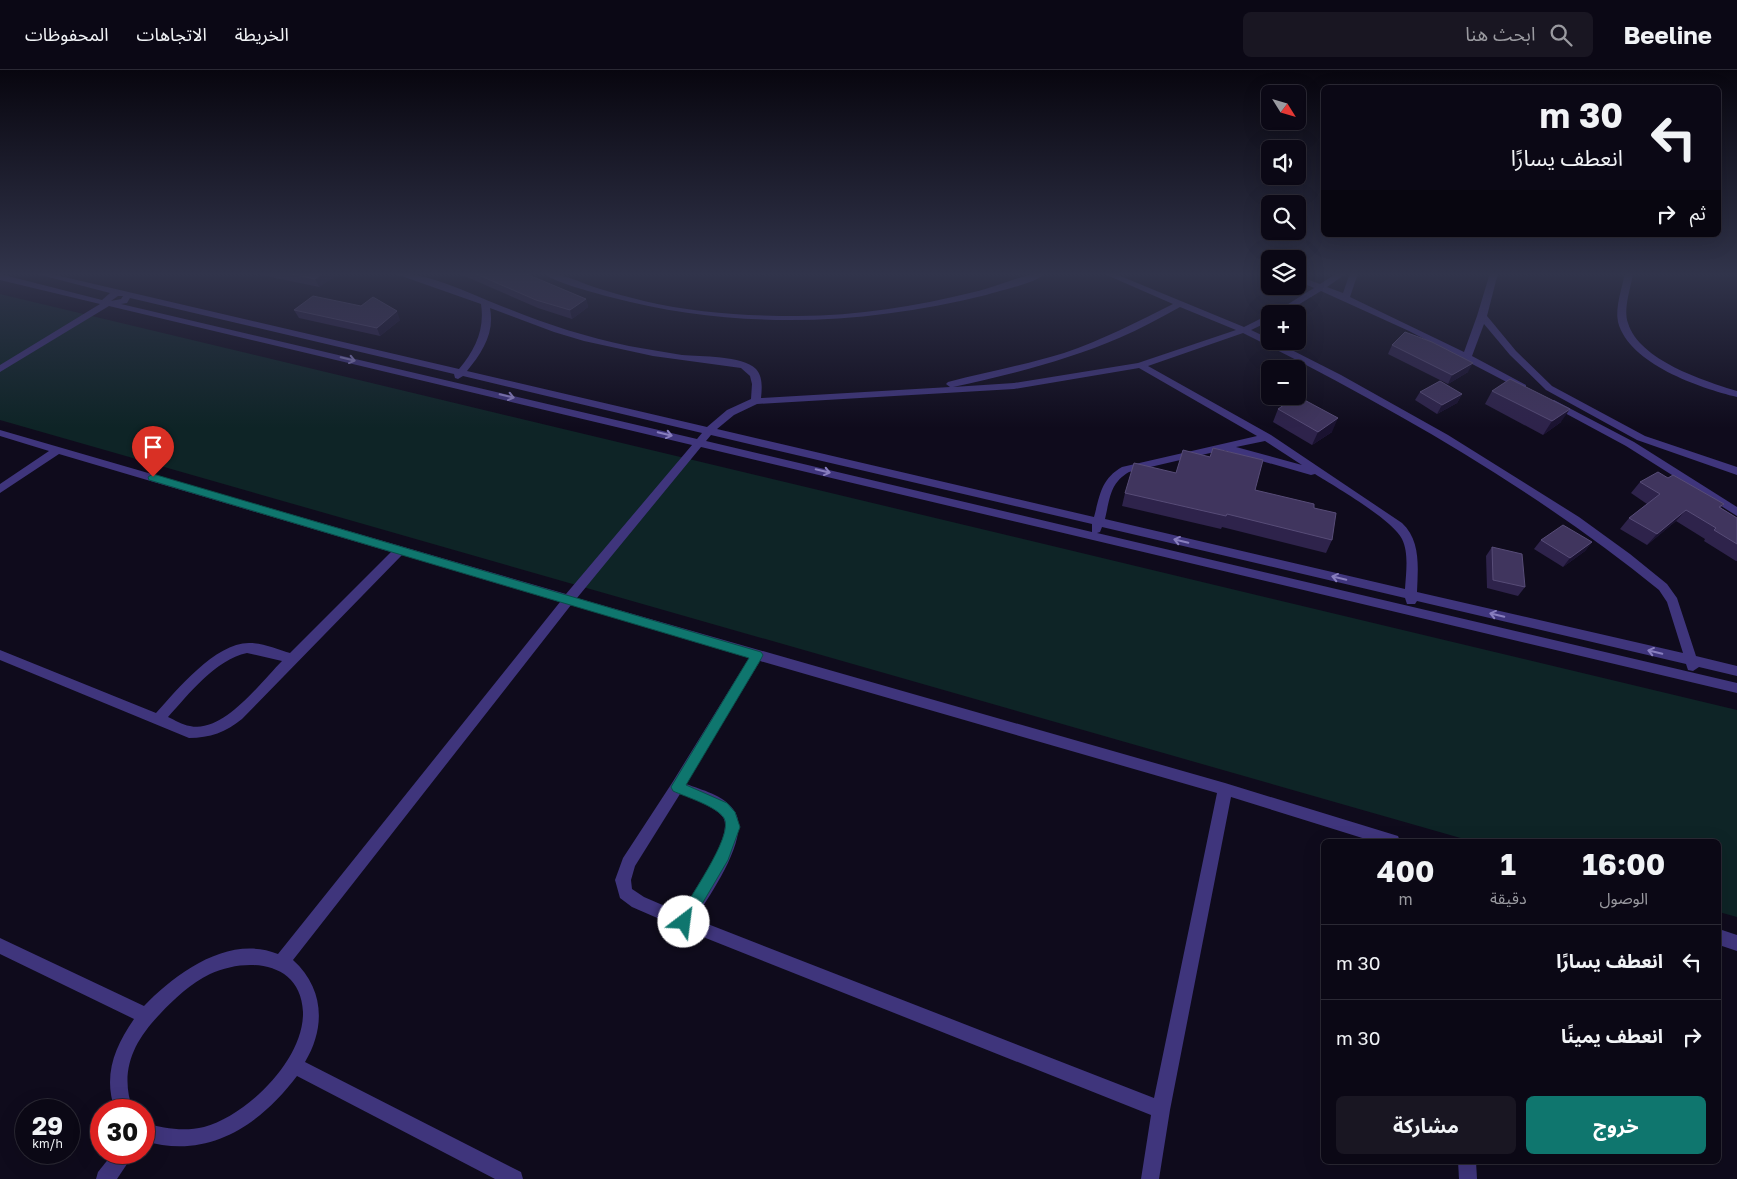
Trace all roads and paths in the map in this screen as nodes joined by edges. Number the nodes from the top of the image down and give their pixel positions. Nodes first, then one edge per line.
1 (73, 325) edge
2 (198, 325) edge
3 (257, 325) edge
4 (487, 325) edge
5 (540, 325) edge
6 (1138, 325) edge
7 (1232, 325) edge
8 (1254, 325) edge
9 (1400, 325) edge
10 (1478, 325) edge
11 (1489, 325) edge
12 (1623, 325) edge
13 (1244, 330) junction
14 (1466, 356) junction
15 (1140, 365) junction
16 (0, 368) edge
17 (462, 372) junction
18 (451, 383) junction
19 (907, 392) junction
20 (1547, 393) junction
21 (1737, 394) edge
22 (756, 401) junction
23 (710, 430) junction
24 (0, 432) edge
25 (1267, 437) junction
26 (1641, 438) junction
27 (700, 442) junction
28 (1630, 444) junction
29 (1226, 448) junction
30 (57, 450) junction
31 (1737, 471) edge
32 (1323, 474) junction
33 (0, 489) edge
34 (1737, 512) edge
35 (1098, 521) junction
36 (1095, 536) junction
37 (401, 549) junction
38 (1411, 594) junction
39 (569, 600) junction
40 (1411, 611) junction
41 (0, 655) edge
42 (757, 655) junction
43 (292, 659) junction
44 (1691, 660) junction
45 (1737, 671) edge
46 (1696, 678) junction
47 (1737, 688) edge
48 (157, 720) junction
49 (677, 787) junction
50 (1226, 789) junction
51 (1387, 839) edge
52 (684, 922) junction
53 (1721, 938) edge
54 (1737, 943) edge
55 (0, 946) edge
56 (282, 962) junction
57 (146, 1016) junction
58 (294, 1065) junction
59 (120, 1099) edge
60 (1161, 1110) junction
61 (155, 1135) edge
62 (117, 1164) edge
63 (1467, 1164) edge
64 (105, 1179) edge
65 (514, 1179) edge
66 (1150, 1179) edge
67 (1468, 1179) edge

1 - 16 street
2 -> 18 street
3 - 17 street
4 - 17 street
5 - 22 street
6 - 19 street
7 - 13 street
8 - 13 street
9 - 14 street
10 - 14 street
11 - 20 street
12 - 21 street
13 - 15 street
13 - 44 street
14 - 20 street
15 - 19 street
15 - 25 street
17 - 18 street
17 - 23 street
18 -> 27 street
19 - 22 street
20 - 26 street
20 - 28 street
22 - 23 street
23 - 27 street
23 - 35 street
24 - 30 street
25 - 29 street
25 - 32 street
26 - 28 street
26 - 31 street
27 -> 36 street
27 - 39 street
28 - 34 street
29 - 32 street
29 - 35 street
30 - 33 street
30 - 37 street
32 - 38 street
35 - 36 street
38 -> 35 street
36 - 40 street
37 - 39 street
37 - 43 street
38 - 40 street
44 -> 38 street
39 - 42 street
39 - 56 street
40 - 46 street
41 - 48 street
42 - 49 street
42 - 50 street
43 - 48 street
43 - 48 street
44 - 45 street
44 - 46 street
46 - 47 street
49 - 52 street
49 - 52 street
50 - 51 street
50 - 60 street
52 - 60 street
53 - 54 street
55 - 57 street
56 - 57 street
56 - 58 street
57 - 59 street
58 - 61 street
58 - 65 street
60 - 66 street
62 - 64 street
63 - 67 street

